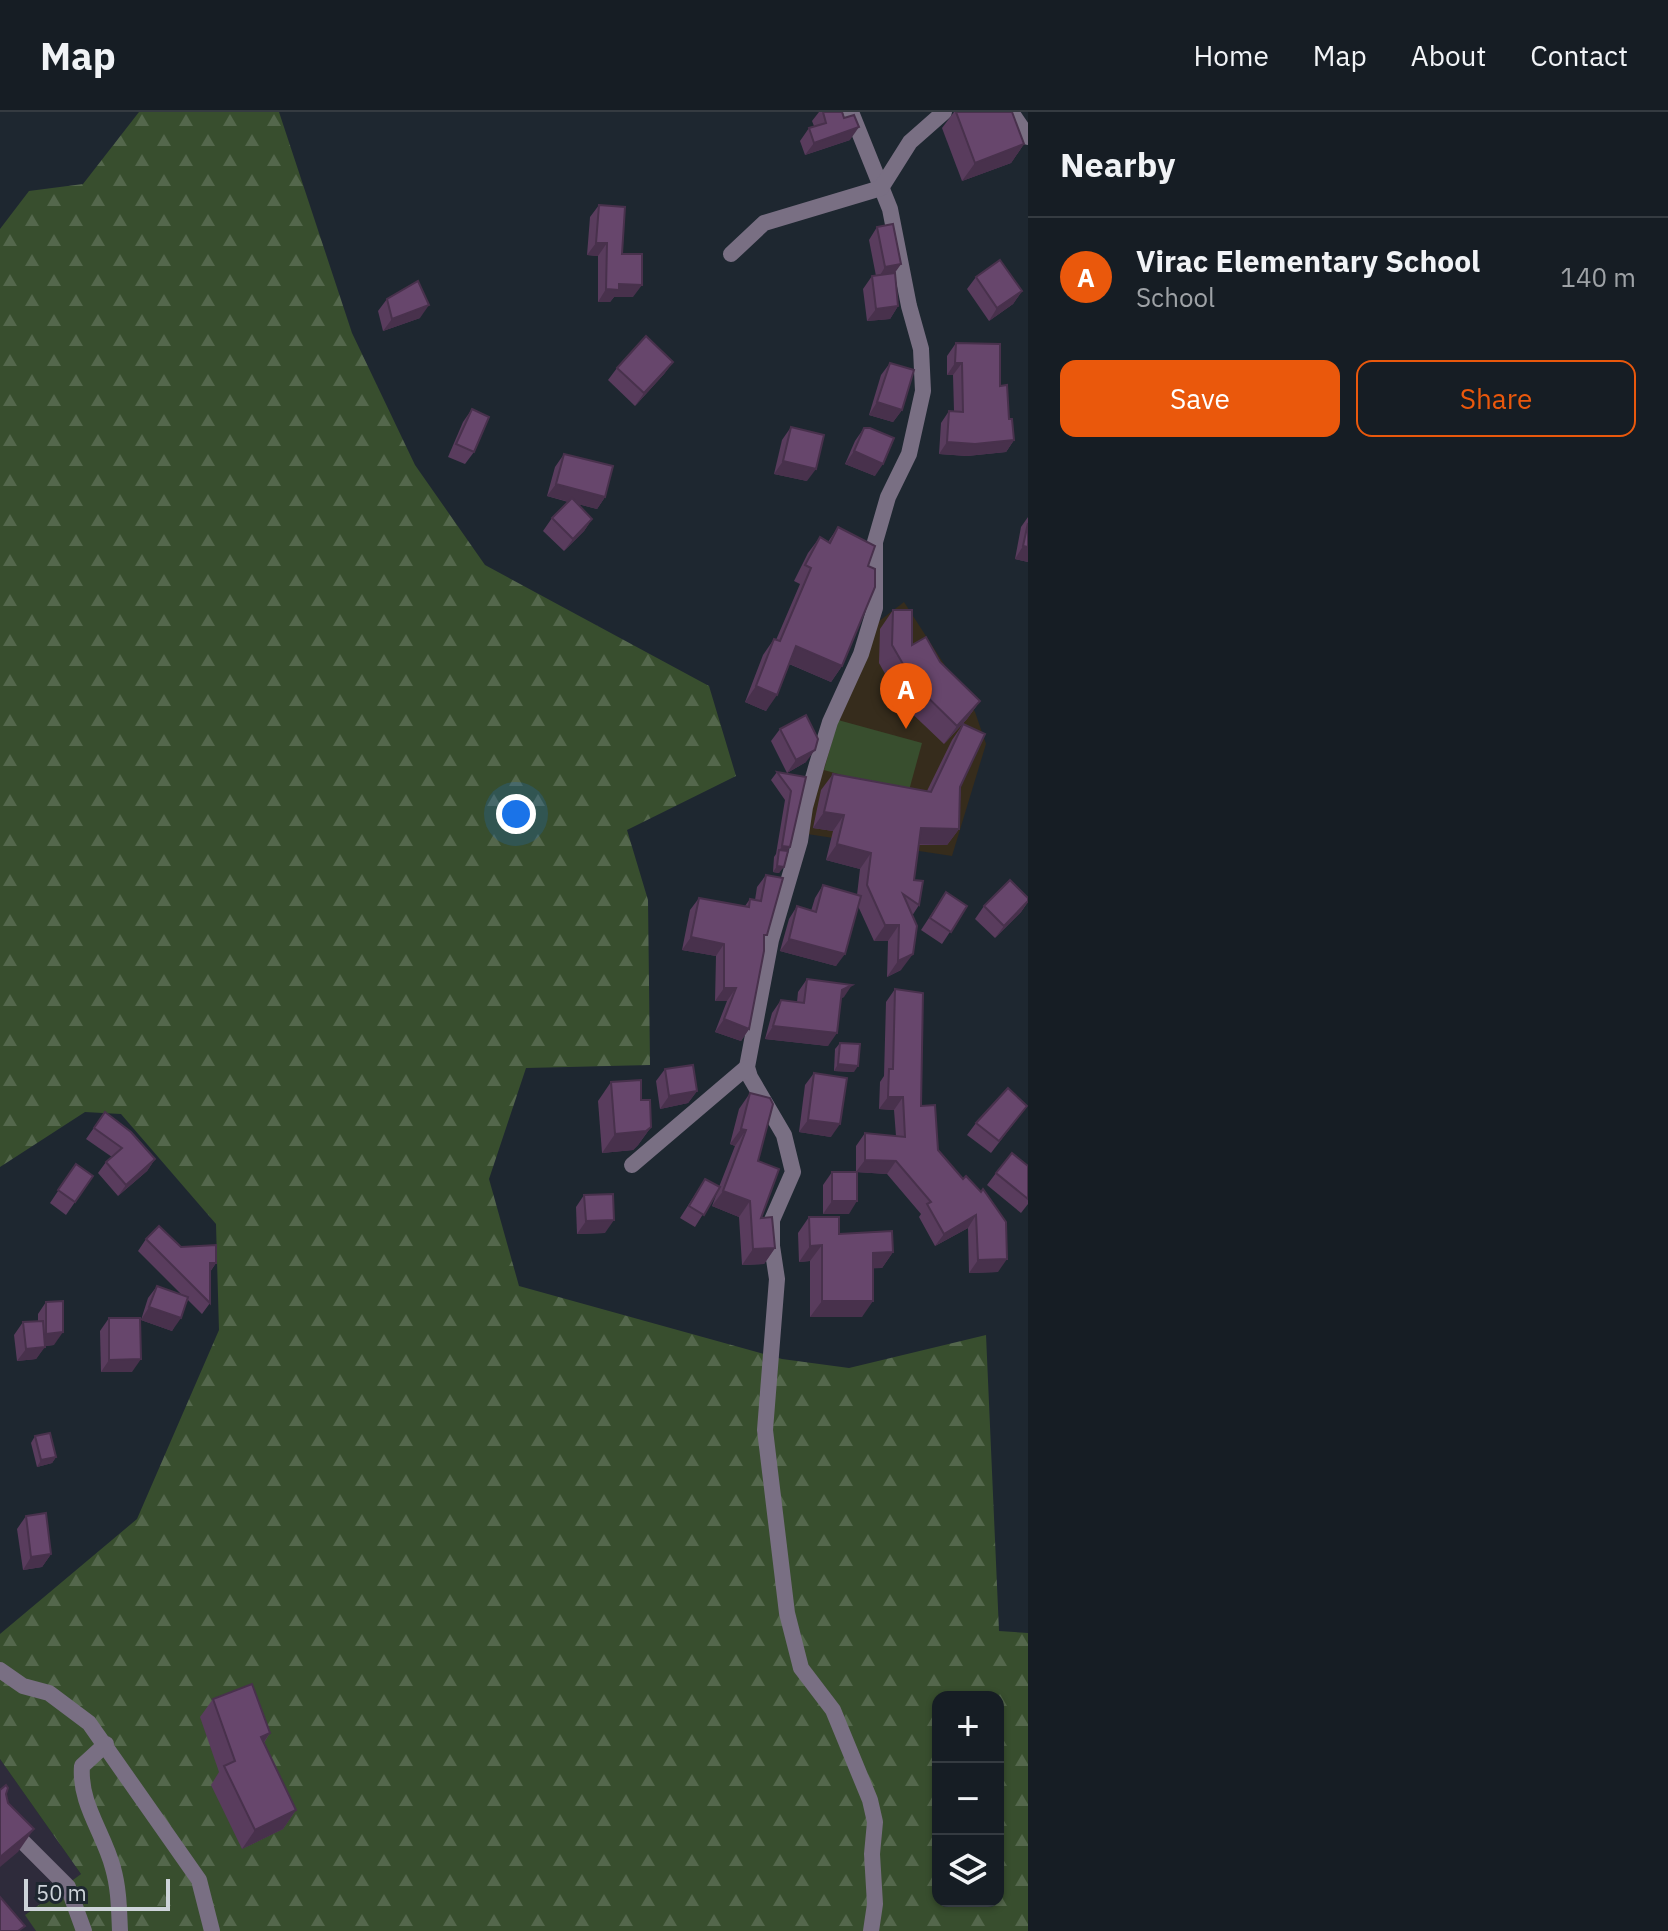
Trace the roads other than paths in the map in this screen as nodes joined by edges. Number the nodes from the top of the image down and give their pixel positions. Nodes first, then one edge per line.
1 (851, 112) edge
2 (944, 112) edge
3 (1011, 112) edge
4 (1028, 137) edge
5 (881, 188) junction
6 (731, 254) dead end
7 (747, 1067) junction
8 (632, 1165) dead end
9 (0, 1670) edge
10 (106, 1744) junction
11 (0, 1819) edge
12 (84, 1931) edge
13 (120, 1931) edge
14 (212, 1931) edge
15 (871, 1931) edge

1 - 5 street
2 - 5 street
3 - 4 street
5 - 6 street
5 - 7 street
7 - 8 street
7 - 15 street
9 - 10 street
10 - 13 street
10 - 14 street
11 - 12 street

